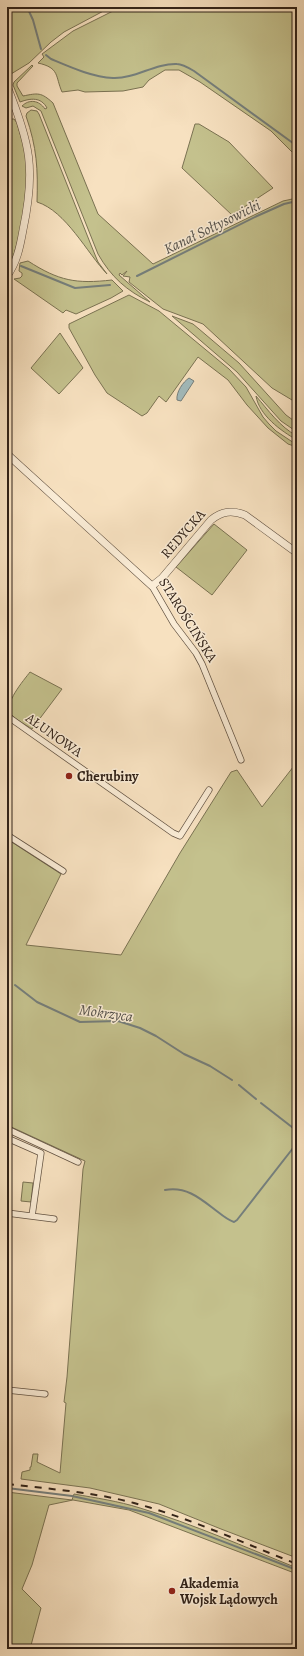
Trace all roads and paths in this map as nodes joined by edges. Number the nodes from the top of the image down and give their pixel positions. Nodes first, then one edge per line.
1 (7, 86) edge
2 (7, 276) edge
3 (7, 454) edge
4 (297, 553) edge
5 (152, 586) junction
6 (7, 716) edge
7 (241, 760) dead end
8 (209, 790) dead end
9 (7, 835) edge
10 (62, 871) dead end
11 (7, 1129) edge
12 (7, 1138) edge
13 (78, 1162) dead end
14 (7, 1212) edge
15 (32, 1216) junction
16 (54, 1219) dead end
17 (7, 1390) edge
18 (45, 1394) dead end

1 - 2 street
3 - 5 street, STAROŚCIŃSKA
4 - 5 street, REDYCKA
5 - 7 street, STAROŚCIŃSKA
6 - 8 street, AŁUNOWA
9 - 10 street
11 - 13 street
12 - 15 street
14 - 15 street
15 - 16 street
17 - 18 street

